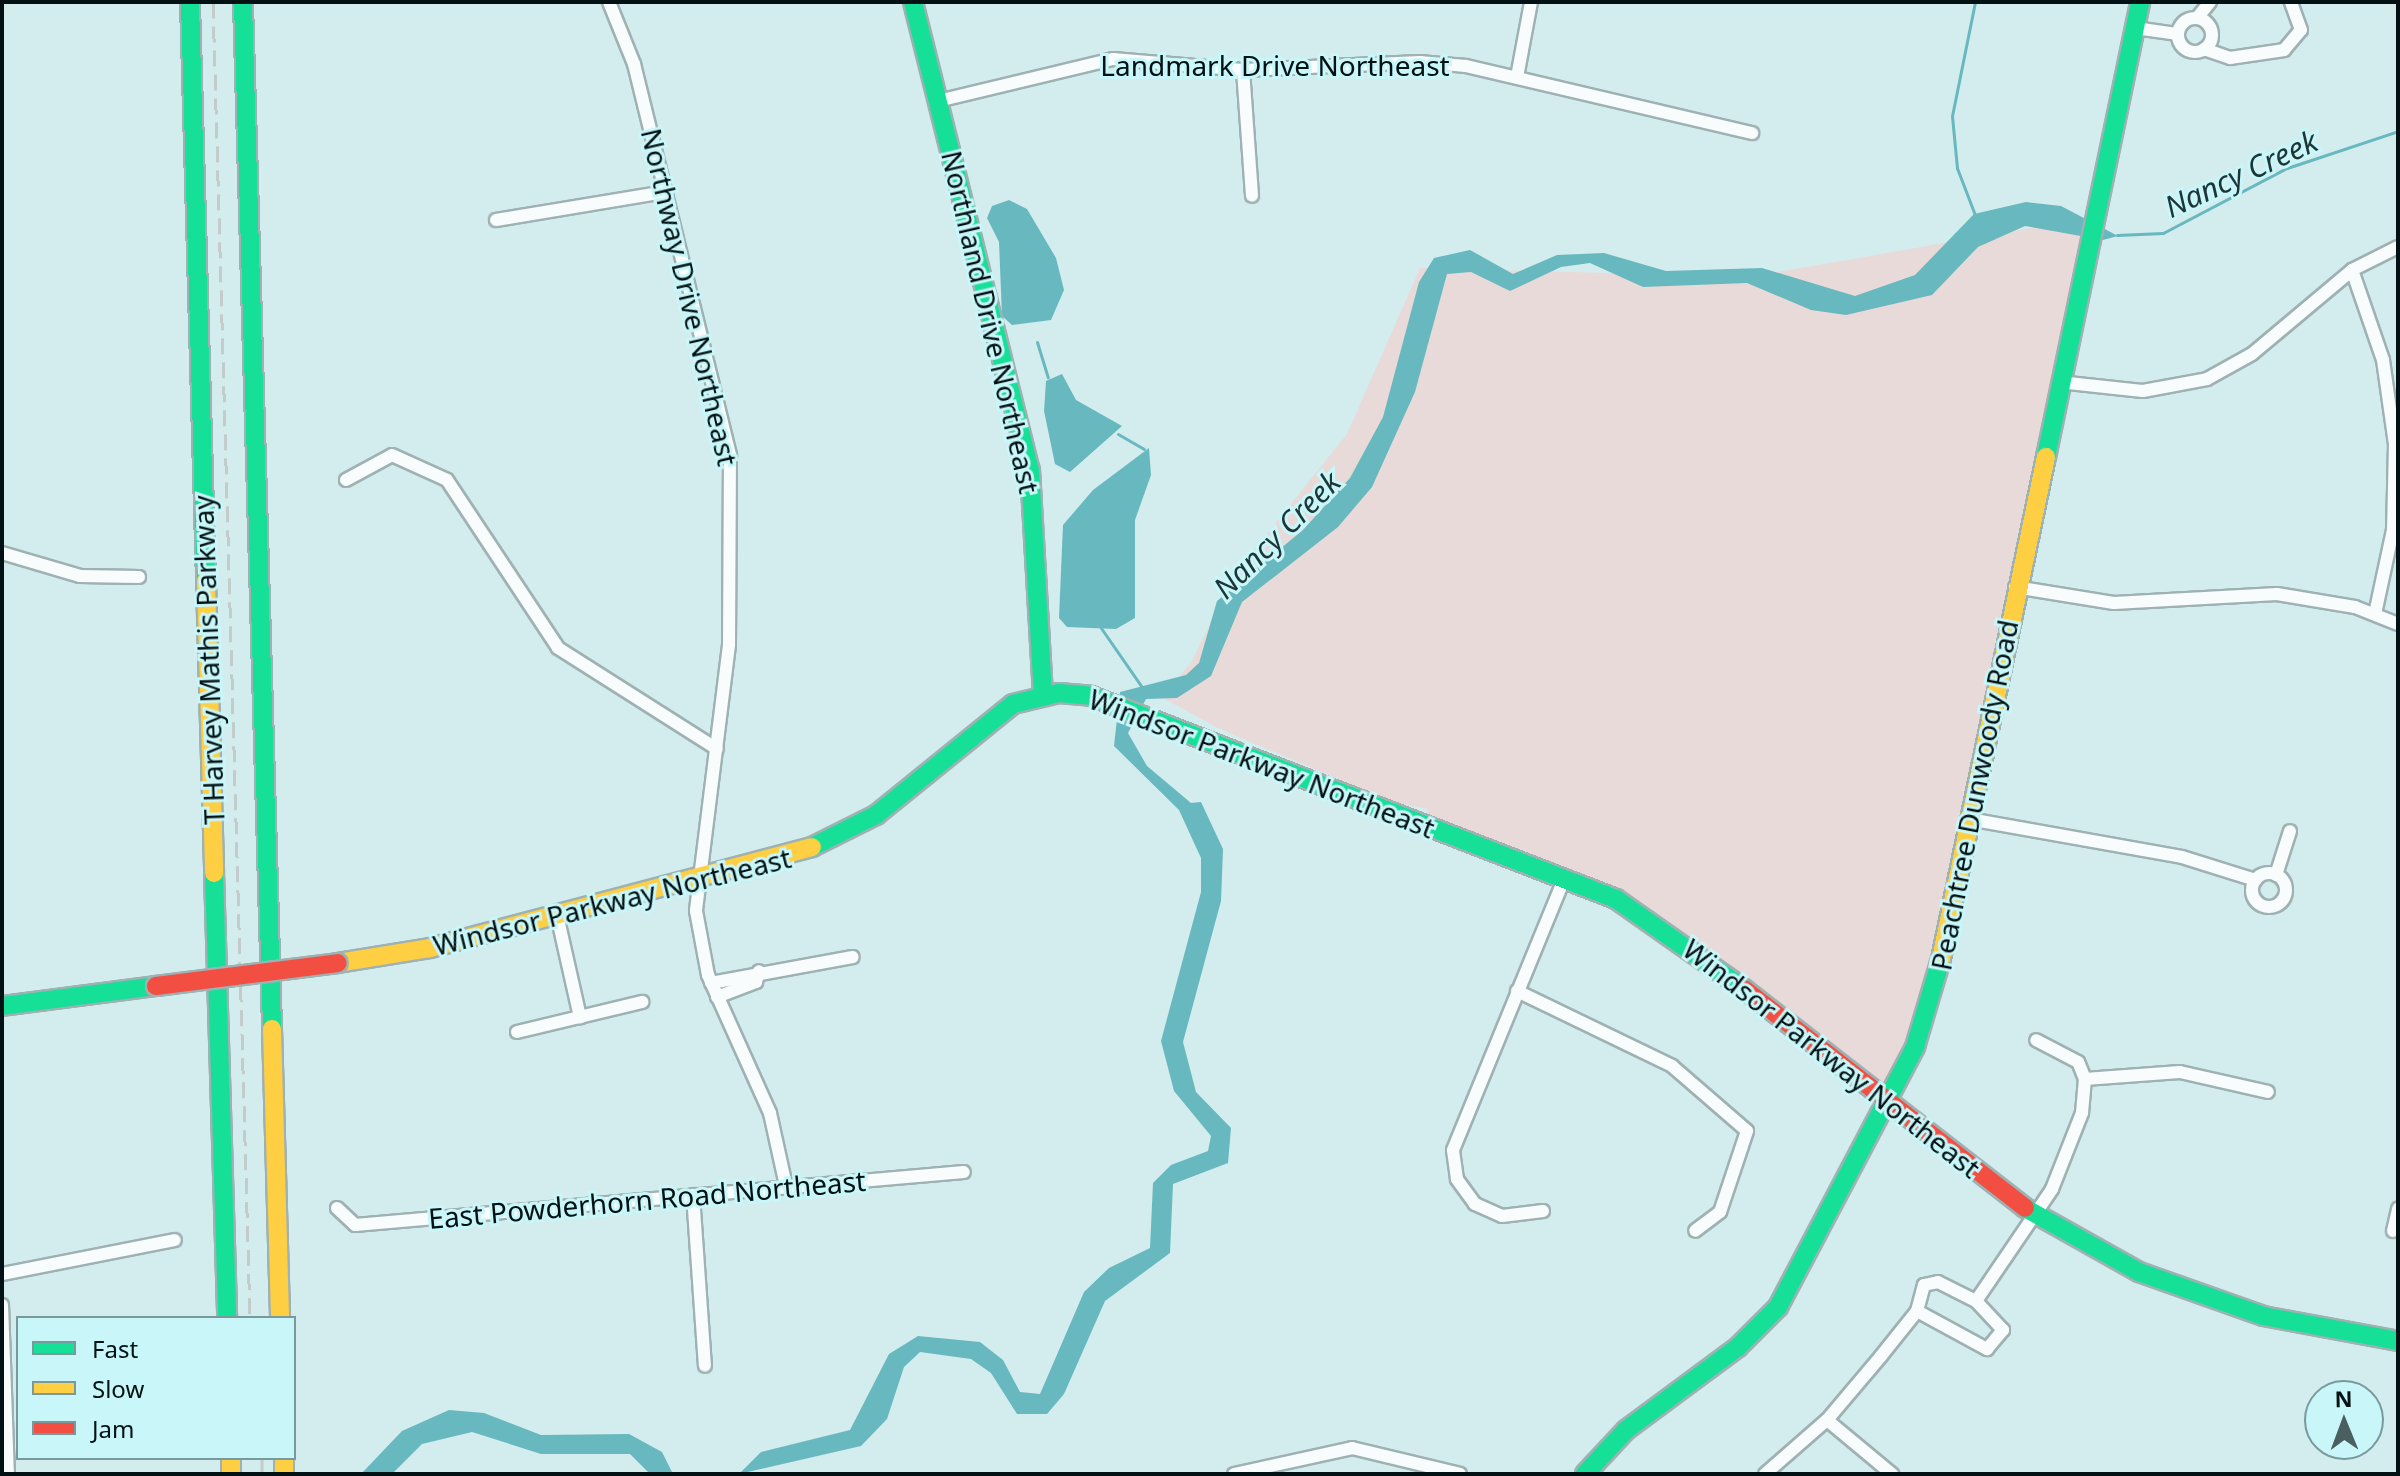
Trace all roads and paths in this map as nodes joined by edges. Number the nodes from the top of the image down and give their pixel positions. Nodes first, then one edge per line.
1 (190, 2) edge
2 (243, 2) edge
3 (609, 2) edge
4 (913, 2) edge
5 (1531, 2) edge
6 (2140, 2) edge
7 (2210, 2) edge
8 (2291, 2) edge
9 (2197, 18) junction
10 (2135, 28) junction
11 (2177, 34) junction
12 (2204, 49) junction
13 (1243, 70) junction
14 (1517, 77) junction
15 (938, 101) junction
16 (1752, 133) dead end
17 (666, 192) junction
18 (1252, 196) dead end
19 (496, 220) dead end
20 (2398, 247) edge
21 (2352, 270) junction
22 (2059, 382) junction
23 (346, 480) dead end
24 (2, 553) edge
25 (139, 577) dead end
26 (2015, 587) junction
27 (2375, 614) junction
28 (2398, 624) edge
29 (1043, 694) junction
30 (717, 749) junction
31 (1969, 819) junction
32 (2290, 831) dead end
33 (2276, 875) junction
34 (1565, 877) junction
35 (2256, 880) junction
36 (697, 884) junction
37 (557, 915) junction
38 (853, 957) dead end
39 (759, 971) junction
40 (711, 983) junction
41 (1517, 991) junction
42 (717, 997) junction
43 (642, 1002) dead end
44 (2, 1006) edge
45 (580, 1017) junction
46 (517, 1032) dead end
47 (2036, 1040) dead end
48 (2085, 1079) junction
49 (2268, 1092) dead end
50 (1889, 1106) junction
51 (964, 1172) dead end
52 (786, 1186) junction
53 (693, 1195) junction
54 (337, 1208) dead end
55 (2398, 1209) edge
56 (1543, 1211) dead end
57 (2035, 1215) junction
58 (1695, 1231) dead end
59 (2393, 1231) dead end
60 (175, 1240) dead end
61 (2, 1274) edge
62 (1976, 1301) junction
63 (2, 1305) edge
64 (1917, 1311) junction
65 (227, 1316) edge
66 (280, 1316) edge
67 (2398, 1341) edge
68 (705, 1366) dead end
69 (1827, 1420) junction
70 (8, 1474) edge
71 (1234, 1474) edge
72 (1460, 1474) edge
73 (1585, 1474) edge
74 (1765, 1474) edge
75 (1892, 1474) edge

1 - 65 main road, T Harvey Mathis Parkway
2 - 66 main road, T Harvey Mathis Parkway
3 - 17 street, Northway Drive Northeast
4 - 15 main road, Northland Drive Northeast
5 - 14 street
6 - 10 main road, Peachtree Dunwoody Road
7 - 9 street
8 - 12 street
9 - 11 street
9 - 12 street
10 - 11 street
10 - 22 main road, Peachtree Dunwoody Road
11 - 12 street
13 - 14 street, Landmark Drive Northeast
13 - 15 street, Landmark Drive Northeast
13 - 18 street
14 - 16 street, Landmark Drive Northeast
15 - 29 main road, Northland Drive Northeast
17 - 19 street
17 - 30 street, Northway Drive Northeast
20 - 21 street
21 - 22 street
21 - 27 street
22 - 26 main road, Peachtree Dunwoody Road
23 - 30 street
24 - 25 street
26 - 27 street
26 - 31 main road, Peachtree Dunwoody Road
27 - 28 street
29 - 34 main road, Windsor Parkway Northeast
29 - 36 main road, Windsor Parkway Northeast
30 - 36 street, Northway Drive Northeast
31 - 35 street
31 - 50 main road, Peachtree Dunwoody Road
32 - 33 street
33 - 35 street
33 - 35 street
34 - 41 street
34 - 50 main road, Windsor Parkway Northeast
36 - 37 main road, Windsor Parkway Northeast
36 - 40 street, Northway Drive Northeast
37 - 44 main road, Windsor Parkway Northeast, bridge
37 - 45 street
38 - 39 street
39 - 40 street
39 - 42 street
40 - 42 street, Northway Drive Northeast
41 - 56 street
41 - 58 street
42 - 52 street, Northway Drive Northeast
43 - 45 street
45 - 46 street
47 - 48 street
48 - 49 street
48 - 57 street
50 - 57 main road, Windsor Parkway Northeast
50 - 73 main road, Peachtree Dunwoody Road
51 - 52 street, East Powderhorn Road Northeast
52 - 53 street, East Powderhorn Road Northeast
53 - 54 street, East Powderhorn Road Northeast
53 - 68 street
55 - 59 street
57 - 62 street
57 - 67 main road, Windsor Parkway Northeast
60 - 61 street
62 - 64 street
62 - 64 street
63 - 70 street
64 - 69 street
69 - 74 street
69 - 75 street
71 - 72 street

